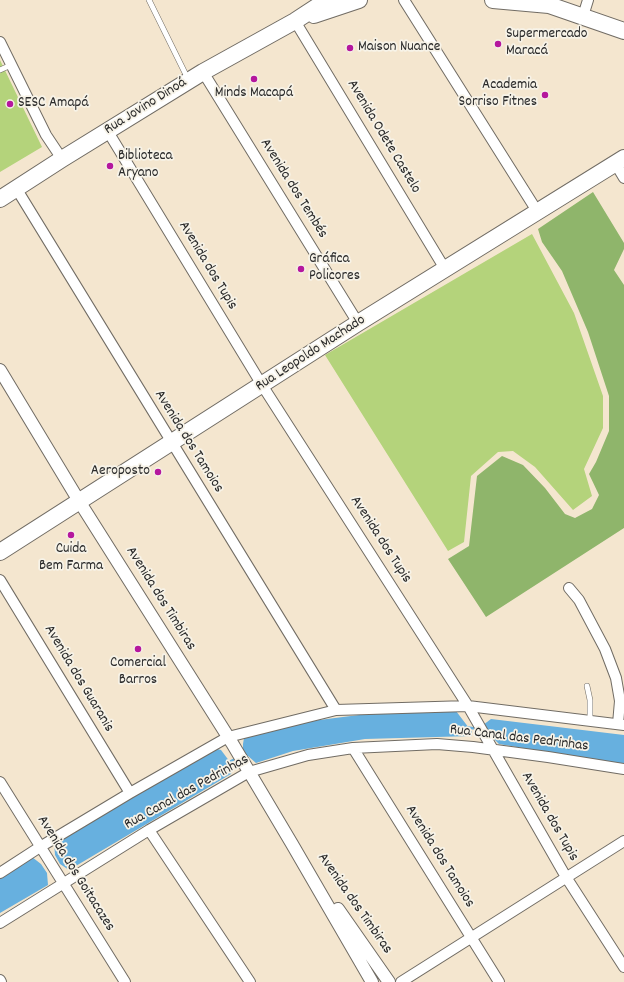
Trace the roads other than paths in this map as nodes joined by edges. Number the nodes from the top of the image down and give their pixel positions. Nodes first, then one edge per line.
1 (150, 0) edge
2 (327, 0) edge
3 (359, 0) edge
4 (404, 0) edge
5 (493, 0) edge
6 (588, 0) edge
7 (545, 3) edge
8 (583, 16) junction
9 (295, 21) junction
10 (624, 31) edge
11 (0, 42) edge
12 (11, 65) junction
13 (0, 70) edge
14 (202, 72) junction
15 (189, 80) junction
16 (107, 130) junction
17 (62, 159) junction
18 (619, 161) edge
19 (624, 178) edge
20 (16, 188) junction
21 (0, 199) edge
22 (537, 211) junction
23 (445, 270) junction
24 (358, 323) junction
25 (0, 370) edge
26 (262, 385) junction
27 (171, 443) junction
28 (79, 501) junction
29 (0, 552) edge
30 (0, 580) edge
31 (569, 588) dead end
32 (587, 686) dead end
33 (469, 708) junction
34 (336, 710) junction
35 (590, 721) junction
36 (621, 725) edge
37 (230, 740) junction
38 (353, 748) junction
39 (493, 749) junction
40 (247, 769) junction
41 (624, 769) edge
42 (0, 782) edge
43 (130, 793) junction
44 (148, 830) junction
45 (624, 841) edge
46 (292, 844) junction
47 (42, 849) junction
48 (0, 873) edge
49 (566, 877) junction
50 (63, 882) junction
51 (0, 923) edge
52 (472, 937) junction
53 (624, 968) edge
54 (125, 982) edge
55 (250, 982) edge
56 (372, 982) edge
57 (388, 982) edge
58 (401, 982) edge
59 (499, 982) edge

1 - 15 lane
2 - 9 main road, Rua Jovino Dinoá
3 - 9 main road, Rua Jovino Dinoá
4 - 22 street
5 - 7 main road
6 - 8 street
7 - 8 main road
8 - 10 main road
9 - 14 main road, Rua Jovino Dinoá
9 - 23 street, Avenida Odete Castelo
11 - 12 street
12 - 13 lane
12 - 17 street
14 - 15 main road, Rua Jovino Dinoá
14 - 24 street, Avenida dos Tembés
15 - 16 main road, Rua Jovino Dinoá
16 - 17 main road, Rua Jovino Dinoá
16 - 26 street, Avenida dos Tupis
17 - 20 main road, Rua Jovino Dinoá
18 - 19 street
18 - 22 main road, Rua Leopoldo Machado
20 - 21 main road, Rua Jovino Dinoá
20 - 27 street, Avenida dos Tamoios
22 - 23 main road, Rua Leopoldo Machado
23 - 24 main road, Rua Leopoldo Machado
24 - 26 main road, Rua Leopoldo Machado
25 - 28 street, Avenida dos Timbiras
26 - 27 main road, Rua Leopoldo Machado
26 - 33 street, Avenida dos Tupis
27 - 28 main road, Rua Leopoldo Machado
27 - 34 street, Avenida dos Tamoios
28 - 29 main road, Rua Leopoldo Machado
28 - 37 street, Avenida dos Timbiras
30 - 43 street, Avenida dos Guaranis
31 - 36 street
32 - 35 lane
33 - 34 street, Rua Canal das Pedrinhas
33 - 35 street, Rua Canal das Pedrinhas
33 - 39 street, Avenida dos Tupis
34 - 37 street, Rua Canal das Pedrinhas
35 - 36 street, Rua Canal das Pedrinhas
37 - 40 street, Avenida dos Timbiras
37 - 43 street, Rua Canal das Pedrinhas
38 - 39 street, Rua Canal das Pedrinhas
38 - 40 street, Rua Canal das Pedrinhas
38 - 52 street, Avenida dos Tamoios
39 - 41 street, Rua Canal das Pedrinhas
39 - 49 street, Avenida dos Tupis
40 - 44 street, Rua Canal das Pedrinhas
40 - 46 street, Avenida dos Timbiras
42 - 47 street, Avenida dos Goitacazes
43 - 47 street, Rua Canal das Pedrinhas
44 - 50 street, Rua Canal das Pedrinhas
44 - 55 street
45 - 49 street
46 - 56 street, Avenida dos Timbiras
46 - 57 street, Avenida dos Timbiras
47 - 48 street, Rua Canal das Pedrinhas
47 - 50 street, Avenida dos Goitacazes
49 - 52 street
49 - 53 street, Avenida dos Tupis
50 - 51 street, Rua Canal das Pedrinhas
50 - 54 street, Avenida dos Goitacazes
52 - 58 street
52 - 59 street, Avenida dos Tamoios

